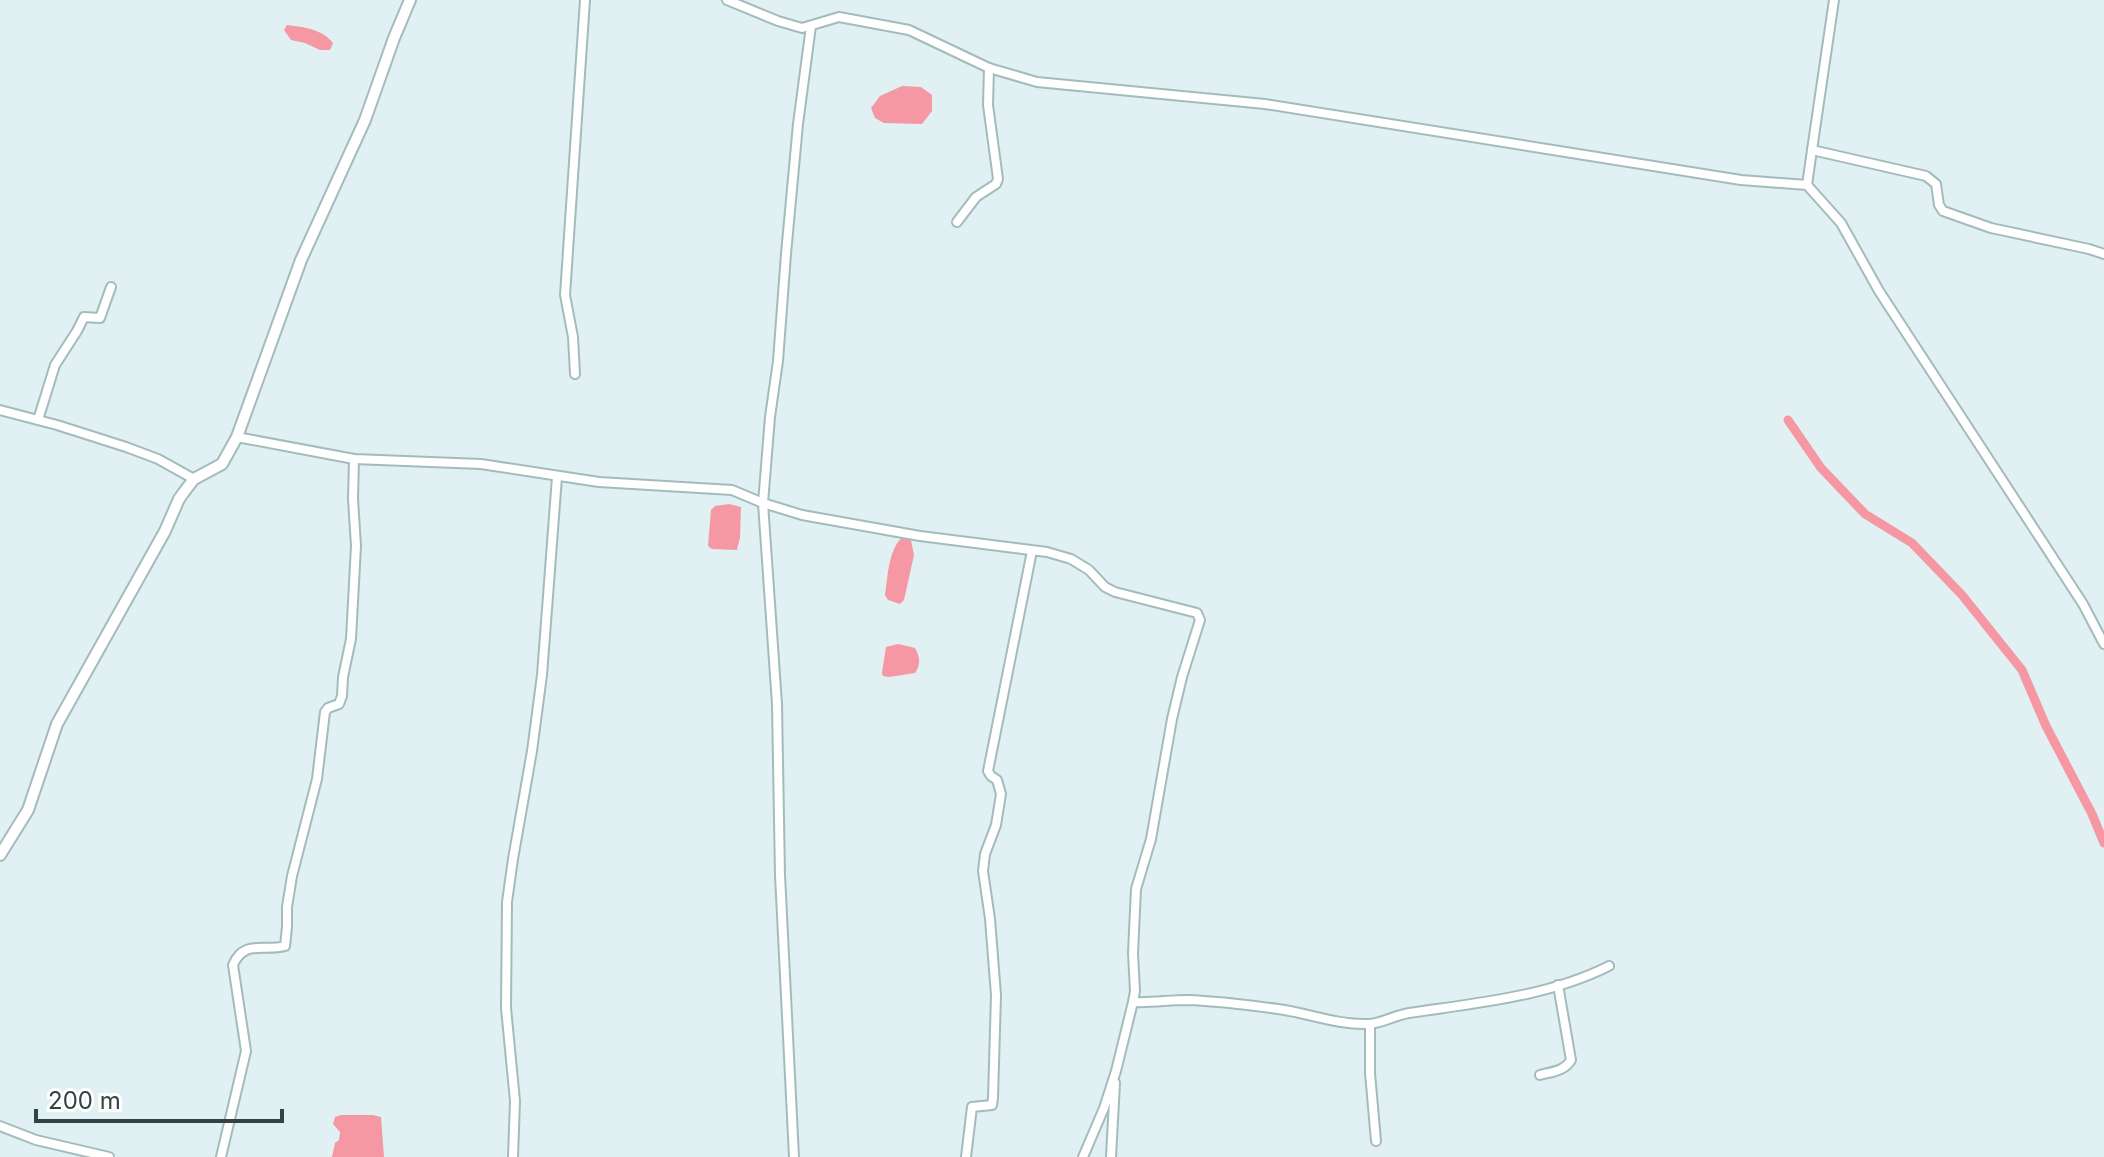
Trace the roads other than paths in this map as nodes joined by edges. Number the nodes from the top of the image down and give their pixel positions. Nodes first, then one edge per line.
1 (410, 0) edge
2 (585, 0) edge
3 (727, 0) edge
4 (1834, 0) edge
5 (811, 26) junction
6 (989, 68) junction
7 (1812, 150) junction
8 (1807, 185) junction
9 (957, 222) dead end
10 (2104, 254) edge
11 (111, 287) dead end
12 (575, 374) dead end
13 (0, 410) edge
14 (38, 420) junction
15 (237, 437) junction
16 (354, 459) junction
17 (557, 477) junction
18 (194, 479) junction
19 (763, 503) junction
20 (1032, 551) junction
21 (2104, 644) edge
22 (0, 855) edge
23 (1609, 966) dead end
24 (1558, 985) junction
25 (1133, 1002) junction
26 (1370, 1024) junction
27 (1116, 1071) junction
28 (1540, 1075) dead end
29 (0, 1126) edge
30 (1376, 1141) dead end
31 (109, 1157) edge
32 (221, 1157) edge
33 (513, 1157) edge
34 (794, 1157) edge
35 (966, 1157) edge
36 (1083, 1157) edge
37 (1111, 1157) edge

1 - 15 street
2 - 12 street
3 - 5 street
4 - 7 street
5 - 6 street
5 - 19 street
6 - 8 street
6 - 9 street
7 - 8 street
7 - 10 street
8 - 21 street
11 - 14 street
13 - 14 street
14 - 18 street
15 - 16 street
15 - 18 street
16 - 17 street
16 - 32 street
17 - 19 street
17 - 33 street
18 - 22 street
19 - 20 street
19 - 34 street
20 - 25 street
20 - 35 street
23 - 24 street
24 - 26 street
24 - 28 street
25 - 26 street
25 - 27 street
26 - 30 street
27 - 36 street
27 - 37 street
29 - 31 street

